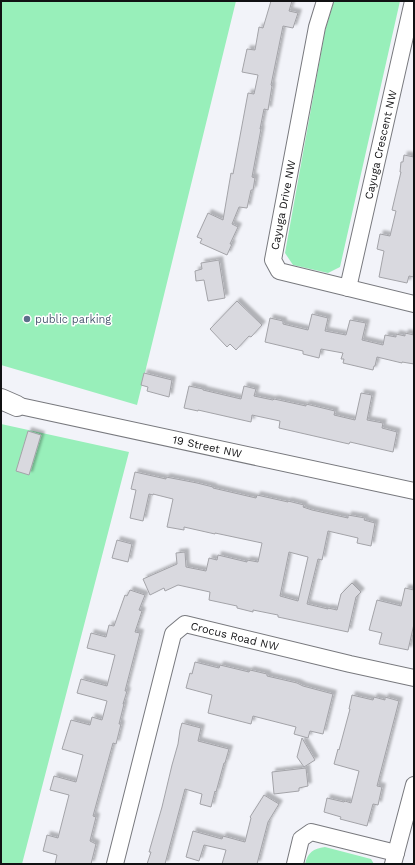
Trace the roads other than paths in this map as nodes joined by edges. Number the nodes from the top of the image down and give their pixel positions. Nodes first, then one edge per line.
1 (325, 1) edge
2 (413, 1) edge
3 (348, 288) junction
4 (414, 304) edge
5 (5, 403) edge
6 (414, 492) edge
7 (414, 678) edge
8 (414, 785) edge
9 (394, 858) edge
10 (115, 864) edge
11 (295, 864) edge

1 - 3 street, Cayuga Drive NW
2 - 3 street, Cayuga Crescent NW
3 - 4 street, Cayuga Drive NW
5 - 6 street, 19 Street NW
7 - 10 street, Crocus Road NW
8 - 9 street
9 - 11 street

